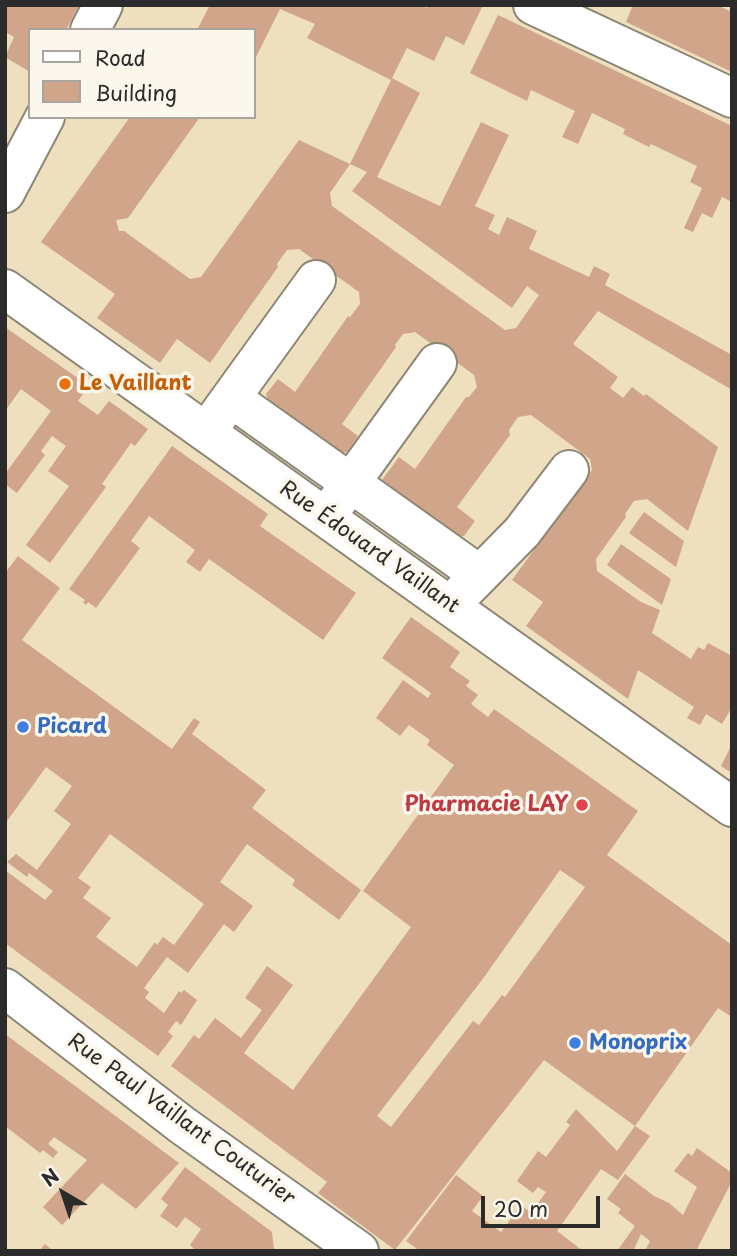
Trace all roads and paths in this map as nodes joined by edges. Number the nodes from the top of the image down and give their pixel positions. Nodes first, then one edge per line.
1 (103, 5) edge
2 (533, 5) edge
3 (91, 28) edge
4 (732, 98) edge
5 (44, 119) edge
6 (5, 193) edge
7 (316, 280) dead end
8 (5, 289) edge
9 (437, 363) dead end
10 (231, 398) junction
11 (206, 432) junction
12 (569, 470) dead end
13 (351, 483) junction
14 (325, 517) junction
15 (480, 575) junction
16 (449, 606) junction
17 (732, 807) edge
18 (5, 988) edge
19 (318, 1239) edge
20 (359, 1251) edge

1 - 3 street
2 - 4 street
5 - 6 street
7 - 10 street
8 - 11 street, Rue Édouard Vaillant
9 - 13 street
10 - 11 street
10 - 13 street
11 - 14 street, Rue Édouard Vaillant
12 - 15 street
13 - 14 street
13 - 15 street
14 - 16 street, Rue Édouard Vaillant
15 - 16 street
16 - 17 street, Rue Édouard Vaillant
18 - 19 street, Rue Paul Vaillant Couturier
19 - 20 street, Rue Paul Vaillant Couturier

